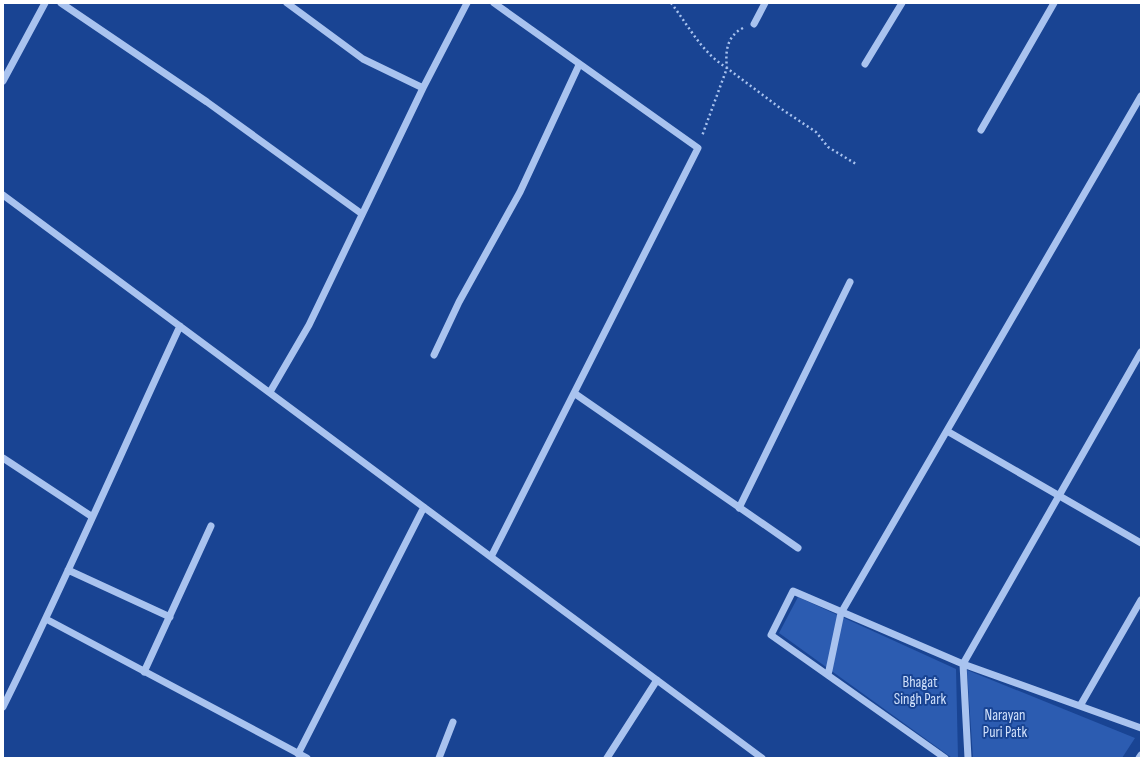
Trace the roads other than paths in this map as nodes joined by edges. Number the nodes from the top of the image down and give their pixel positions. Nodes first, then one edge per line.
1 (45, 3) edge
2 (61, 3) edge
3 (287, 3) edge
4 (466, 3) edge
5 (494, 3) edge
6 (765, 3) edge
7 (902, 3) edge
8 (1054, 3) edge
9 (754, 24) road end
10 (865, 64) dead end
11 (579, 65) junction
12 (3, 81) edge
13 (422, 88) junction
14 (1141, 96) edge
15 (981, 130) dead end
16 (3, 195) edge
17 (362, 214) junction
18 (850, 282) dead end
19 (180, 326) junction
20 (1141, 352) edge
21 (434, 355) dead end
22 (270, 392) junction
23 (574, 393) junction
24 (947, 431) junction
25 (3, 458) edge
26 (1059, 494) junction
27 (424, 507) junction
28 (739, 508) junction
29 (91, 516) junction
30 (212, 526) dead end
31 (1141, 544) edge
32 (798, 548) dead end
33 (491, 557) junction
34 (68, 570) junction
35 (1141, 600) edge
36 (841, 613) junction
37 (170, 617) junction
38 (46, 619) junction
39 (963, 664) junction
40 (144, 672) junction
41 (828, 675) junction
42 (657, 680) junction
43 (1080, 706) junction
44 (3, 707) edge
45 (453, 722) dead end
46 (1141, 728) edge
47 (298, 754) junction
48 (1141, 755) edge
49 (307, 758) edge
50 (439, 758) edge
51 (606, 758) edge
52 (762, 758) edge
53 (945, 758) edge
54 (968, 758) edge
55 (1139, 758) edge

1 - 12 street
2 - 17 street
3 - 13 street
4 - 13 street
5 - 11 street
6 - 9 street
7 - 10 street
8 - 15 street
11 - 21 street
11 - 23 street
13 - 17 street
14 - 24 street
16 - 19 street
17 - 22 street
18 - 28 street
19 - 22 street
19 - 29 street
20 - 26 street
22 - 27 street
23 - 28 street
23 - 33 street
24 - 26 street
24 - 36 street
25 - 29 street
26 - 31 street
26 - 39 street
27 - 33 street
27 - 47 street
28 - 32 street
29 - 34 street
30 - 37 street
33 - 42 street
34 - 37 street
34 - 38 street
35 - 43 street
36 - 39 street
36 - 41 street
36 - 41 street
37 - 40 street
38 - 40 street
38 - 44 street
39 - 43 street
39 - 54 street
40 - 47 street
41 - 53 street
42 - 51 street
42 - 52 street
43 - 46 street
45 - 50 street
47 - 49 street
48 - 55 street

